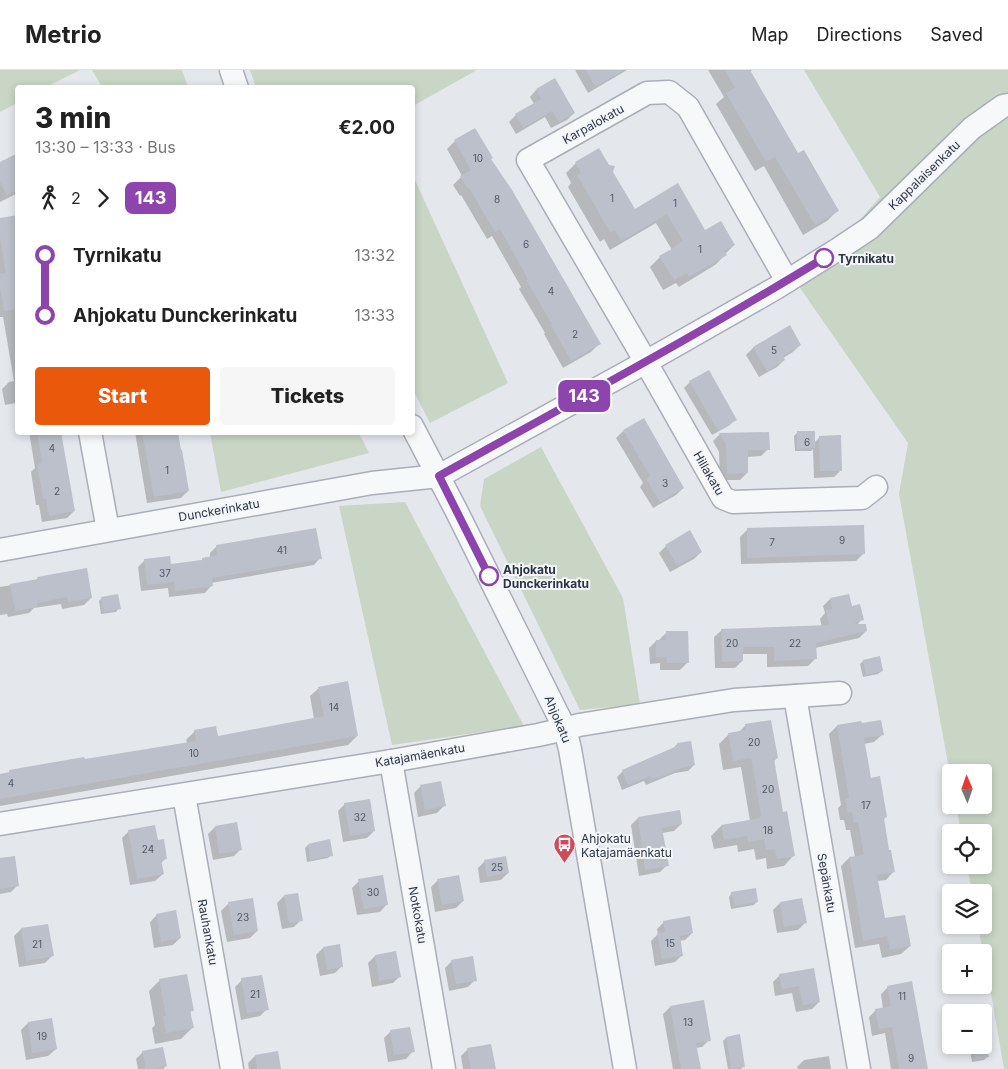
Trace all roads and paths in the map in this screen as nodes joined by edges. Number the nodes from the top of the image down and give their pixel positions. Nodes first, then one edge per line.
1 (231, 70) edge
2 (236, 85) edge
3 (1008, 104) edge
4 (787, 281) junction
5 (646, 362) junction
6 (415, 432) edge
7 (91, 435) edge
8 (439, 476) junction
9 (876, 487) dead end
10 (108, 530) junction
11 (0, 550) edge
12 (840, 693) dead end
13 (795, 696) junction
14 (565, 729) junction
15 (391, 761) junction
16 (184, 795) junction
17 (0, 824) edge
18 (232, 1069) edge
19 (444, 1069) edge
20 (625, 1069) edge
21 (859, 1069) edge

1 - 2 street
3 - 4 street, Kappalaisenkatu
4 - 5 street
4 - 5 street, Karpalokatu
5 - 8 street
5 - 9 street, Hillakatu
6 - 8 street, Ahjokatu
7 - 10 street
8 - 10 street, Dunckerinkatu
8 - 14 street, Ahjokatu
10 - 11 street, Dunckerinkatu
12 - 13 street, Katajamäenkatu
13 - 14 street, Katajamäenkatu
13 - 21 street, Sepänkatu
14 - 15 street, Katajamäenkatu
14 - 20 street, Ahjokatu
15 - 16 street, Katajamäenkatu
15 - 19 street, Notkokatu
16 - 17 street, Katajamäenkatu
16 - 18 street, Rauhankatu

